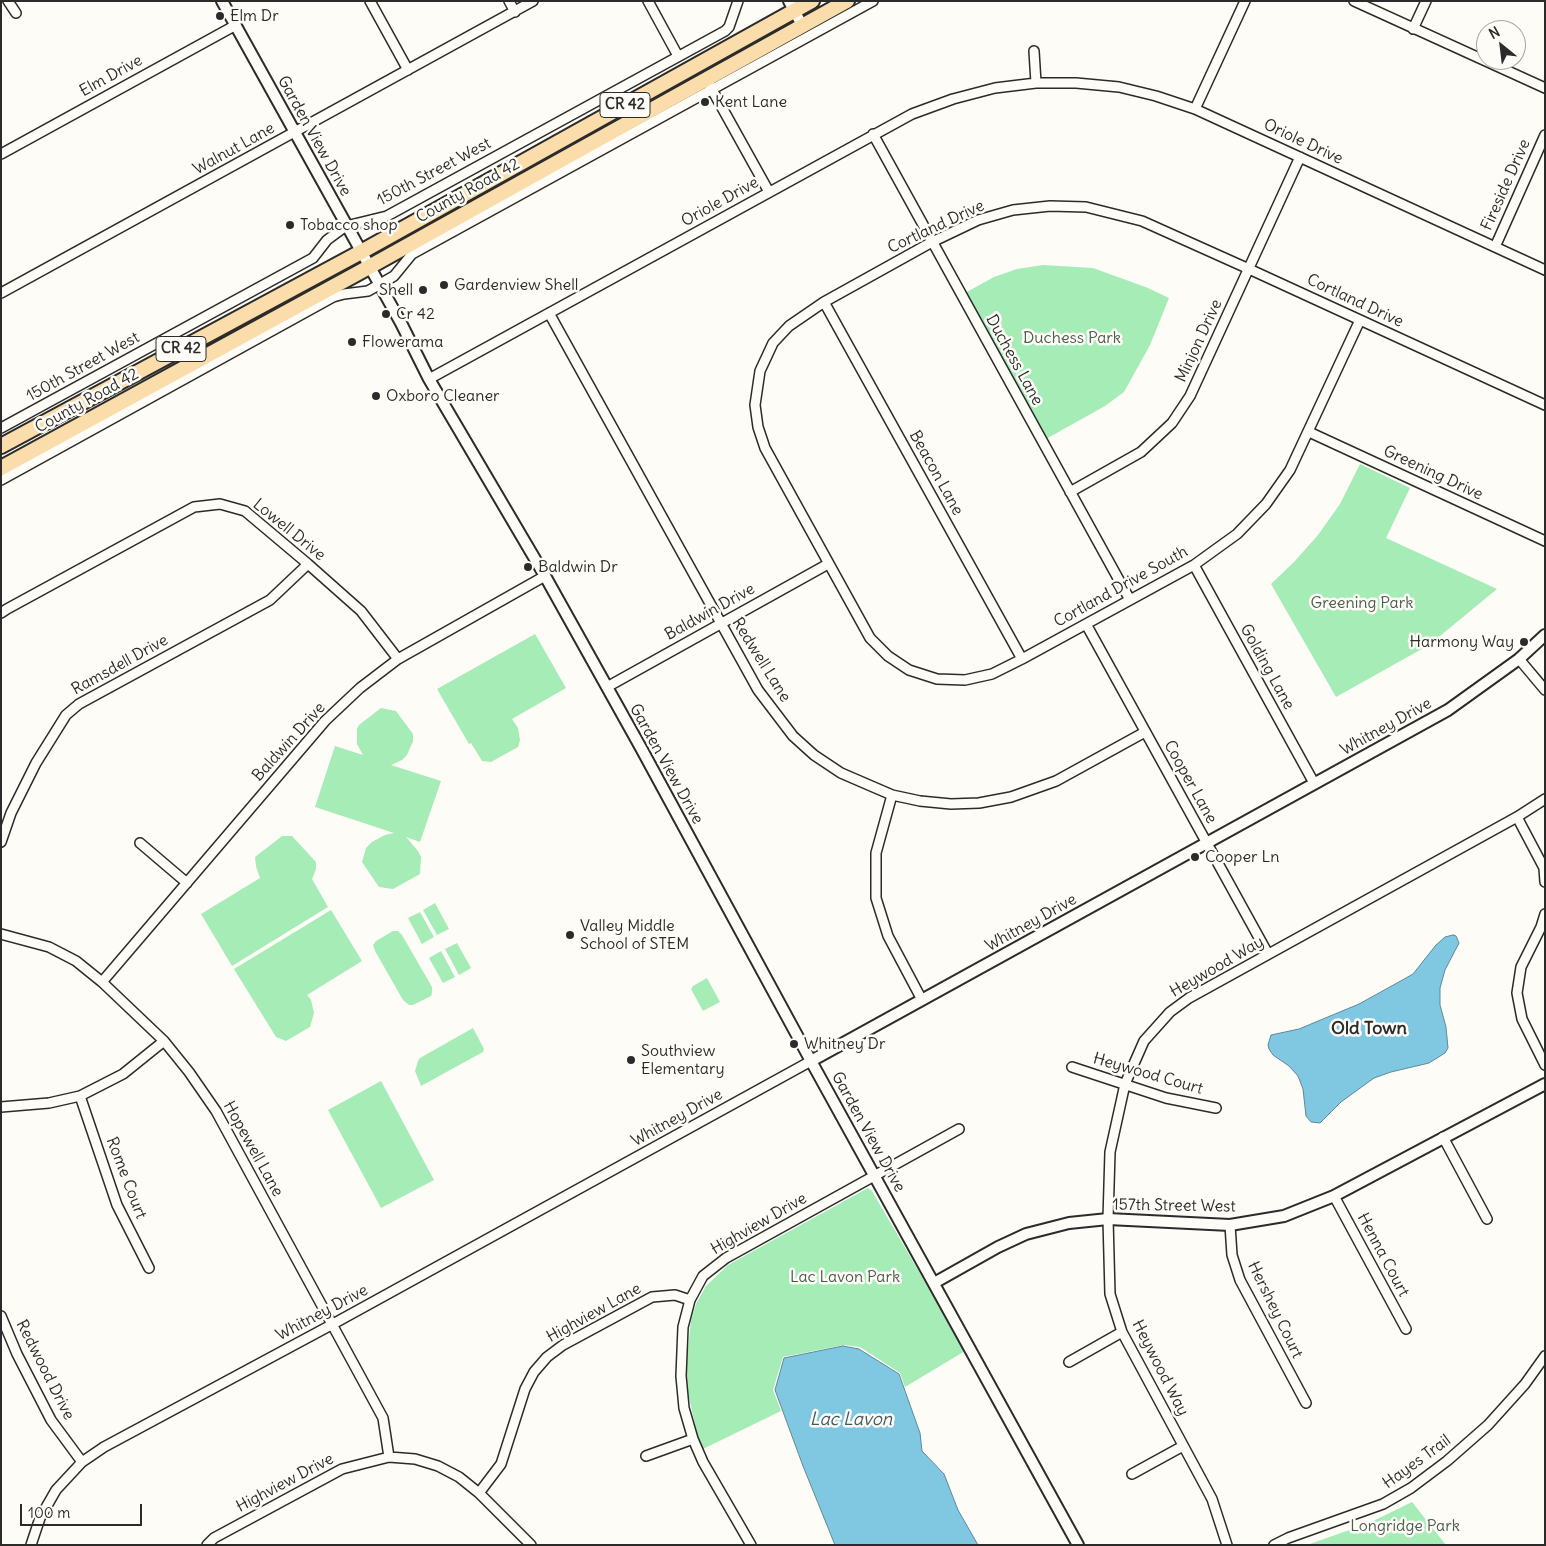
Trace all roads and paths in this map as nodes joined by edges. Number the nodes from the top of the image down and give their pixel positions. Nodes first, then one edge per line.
1 (8, 1) edge
2 (222, 1) edge
3 (370, 1) edge
4 (509, 1) edge
5 (533, 1) edge
6 (648, 1) edge
7 (738, 1) edge
8 (812, 1) edge
9 (847, 1) edge
10 (873, 1) edge
11 (1245, 1) edge
12 (1354, 1) edge
13 (1426, 1) edge
14 (791, 6) edge
15 (515, 12) junction
16 (16, 13) dead end
17 (236, 25) junction
18 (802, 26) junction
19 (1413, 28) junction
20 (1034, 51) dead end
21 (678, 56) junction
22 (408, 70) junction
23 (1036, 83) junction
24 (709, 85) junction
25 (1545, 88) edge
26 (1195, 109) junction
27 (295, 133) junction
28 (873, 134) junction
29 (1545, 135) edge
30 (1, 154) edge
31 (1300, 157) junction
32 (769, 192) junction
33 (346, 226) junction
34 (932, 242) junction
35 (1495, 247) junction
36 (361, 252) junction
37 (369, 267) junction
38 (1248, 269) junction
39 (1545, 270) edge
40 (379, 284) junction
41 (1, 293) edge
42 (824, 302) junction
43 (549, 313) junction
44 (1360, 320) junction
45 (429, 378) junction
46 (1545, 405) edge
47 (1, 428) edge
48 (1309, 432) junction
49 (1, 446) edge
50 (1, 468) edge
51 (1, 480) edge
52 (1070, 492) junction
53 (1545, 541) edge
54 (308, 564) junction
55 (828, 564) junction
56 (1194, 564) junction
57 (545, 576) junction
58 (1130, 600) junction
59 (1, 614) edge
60 (720, 623) junction
61 (1086, 624) junction
62 (1545, 634) edge
63 (1022, 659) junction
64 (1519, 659) junction
65 (398, 660) junction
66 (607, 687) junction
67 (1545, 690) edge
68 (1145, 732) junction
69 (1314, 783) junction
70 (892, 795) junction
71 (1545, 799) edge
72 (1517, 817) junction
73 (1, 842) edge
74 (140, 843) dead end
75 (1206, 843) junction
76 (1545, 882) edge
77 (186, 883) junction
78 (1545, 914) edge
79 (1, 934) edge
80 (1268, 954) junction
81 (102, 982) junction
82 (922, 1000) junction
83 (164, 1041) junction
84 (811, 1061) junction
85 (1545, 1065) edge
86 (1072, 1067) dead end
87 (1125, 1084) junction
88 (1545, 1084) edge
89 (80, 1096) junction
90 (1, 1107) edge
91 (1216, 1108) dead end
92 (959, 1129) dead end
93 (1443, 1138) junction
94 (874, 1176) junction
95 (1334, 1196) junction
96 (1108, 1220) junction
97 (1487, 1220) dead end
98 (1230, 1225) junction
99 (149, 1268) dead end
100 (934, 1282) junction
101 (690, 1300) junction
102 (1, 1316) edge
103 (333, 1324) junction
104 (1406, 1328) dead end
105 (1122, 1332) junction
106 (1545, 1356) edge
107 (1069, 1362) dead end
108 (1306, 1403) dead end
109 (693, 1439) junction
110 (1183, 1446) junction
111 (646, 1456) dead end
112 (389, 1457) junction
113 (82, 1462) junction
114 (1132, 1474) dead end
115 (479, 1493) junction
116 (32, 1545) edge
117 (207, 1545) edge
118 (531, 1545) edge
119 (752, 1545) edge
120 (1078, 1545) edge
121 (1228, 1545) edge
122 (1274, 1545) edge

1 - 16 street
2 - 17 street, Garden View Drive
3 - 22 street
4 - 15 street
5 - 15 street, Walnut Lane
6 - 21 street
7 - 21 street, 150th Street West
8 - 14 highway, County Road 42 / CR 42
9 - 18 highway, County Road 42 / CR 42
10 - 24 street
11 - 26 street
12 - 19 street
13 - 19 street
14 - 18 street
14 - 36 highway, County Road 42 / CR 42
15 - 22 street, Walnut Lane
17 - 27 street, Garden View Drive
17 - 30 street, Elm Drive
18 - 24 highway, County Road 42 / CR 42
19 - 25 street
20 - 23 street
21 - 33 street, 150th Street West
22 - 27 street, Walnut Lane
23 - 26 street, Oriole Drive
23 - 28 street, Oriole Drive
24 - 32 street
24 - 37 highway, County Road 42 / CR 42
24 - 40 street
26 - 31 street, Oriole Drive
27 - 33 street, Garden View Drive
27 - 41 street, Walnut Lane
28 - 32 street, Oriole Drive
28 - 34 street, Duchess Lane
29 - 35 street, Fireside Drive
31 - 35 street, Oriole Drive
31 - 38 street, Minjon Drive
32 - 43 street, Oriole Drive
33 - 36 street, Garden View Drive
33 - 47 street, 150th Street West
34 - 38 street, Cortland Drive
34 - 42 street, Cortland Drive
34 - 52 street, Duchess Lane
35 - 39 street, Oriole Drive
36 - 37 street, Garden View Drive
36 - 49 highway, County Road 42 / CR 42
37 - 40 street, Garden View Drive
37 - 50 highway, County Road 42 / CR 42
38 - 44 street, Cortland Drive
38 - 52 street, Minjon Drive
40 - 45 street, Garden View Drive
40 - 51 street
42 - 55 street, Cortland Drive
42 - 63 street, Beacon Lane
43 - 45 street, Oriole Drive
43 - 60 street, Redwell Lane
44 - 46 street, Cortland Drive
44 - 48 street, Cortland Drive South
45 - 57 street, Garden View Drive
48 - 53 street, Greening Drive
48 - 56 street, Cortland Drive South
52 - 58 street, Duchess Lane
54 - 59 street, Lowell Drive
54 - 65 street, Lowell Drive
54 - 73 street, Ramsdell Drive
55 - 60 street, Baldwin Drive
55 - 63 street, Cortland Drive South
56 - 58 street, Cortland Drive South
56 - 69 street, Golding Lane
57 - 65 street, Baldwin Drive
57 - 66 street, Garden View Drive
58 - 61 street, Cortland Drive South
60 - 66 street, Baldwin Drive
60 - 70 street, Redwell Lane
61 - 63 street, Cortland Drive South
61 - 68 street, Cooper Lane
62 - 64 street, Whitney Drive
64 - 67 street
64 - 69 street, Whitney Drive
65 - 77 street, Baldwin Drive
66 - 84 street, Garden View Drive
68 - 70 street, Redwell Lane
68 - 75 street, Cooper Lane
69 - 75 street, Whitney Drive
70 - 82 street
71 - 72 street, Heywood Way
72 - 76 street
72 - 80 street, Heywood Way
74 - 77 street
75 - 80 street, Cooper Lane
75 - 82 street, Whitney Drive
77 - 81 street, Baldwin Drive
78 - 85 street
79 - 81 street, Hopewell Lane
80 - 87 street, Heywood Way
81 - 83 street, Hopewell Lane
82 - 84 street, Whitney Drive
83 - 89 street
83 - 103 street, Hopewell Lane
84 - 94 street, Garden View Drive
84 - 103 street, Whitney Drive
86 - 87 street, Heywood Court
87 - 91 street, Heywood Court
87 - 96 street, Heywood Way
88 - 93 street, 157th Street West
89 - 90 street
89 - 99 street, Rome Court
92 - 94 street, Highview Drive
93 - 95 street, 157th Street West
93 - 97 street
94 - 100 street, Garden View Drive
94 - 101 street, Highview Drive
95 - 98 street, 157th Street West
95 - 104 street, Henna Court
96 - 98 street, 157th Street West
96 - 100 street, 157th Street West
96 - 105 street, Heywood Way
98 - 108 street, Hershey Court
100 - 120 street, Garden View Drive
101 - 109 street, Highview Drive
101 - 115 street, Highview Lane
102 - 113 street, Redwood Drive
103 - 112 street, Hopewell Lane
103 - 113 street, Whitney Drive
105 - 107 street
105 - 110 street, Heywood Way
106 - 122 street, Hayes Trail
109 - 111 street
109 - 119 street, Highview Drive
110 - 114 street
110 - 121 street, Heywood Way
112 - 115 street, Highview Drive
112 - 117 street, Highview Drive
113 - 116 street, Whitney Drive
115 - 118 street, Highview Drive

